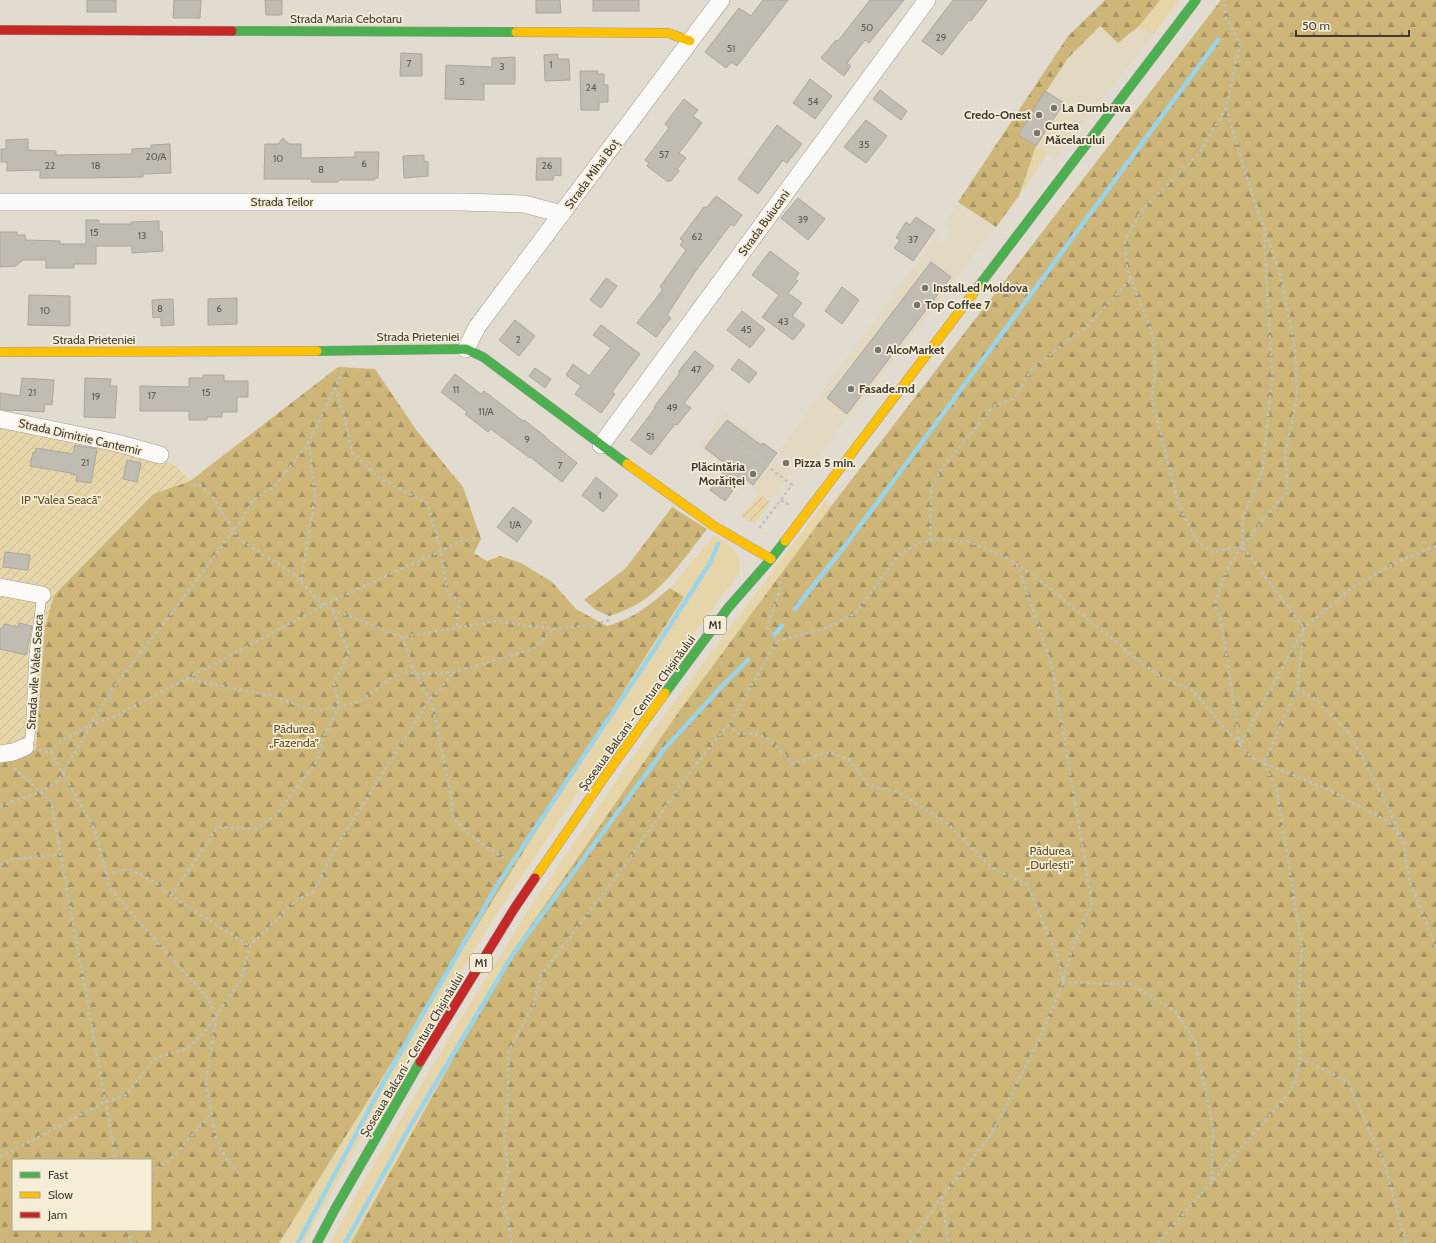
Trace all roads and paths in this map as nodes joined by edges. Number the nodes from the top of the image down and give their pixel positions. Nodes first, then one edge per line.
1 (721, 0) edge
2 (927, 0) edge
3 (1196, 0) edge
4 (1224, 0) edge
5 (0, 30) edge
6 (690, 40) junction
7 (1226, 108) junction
8 (0, 202) edge
9 (562, 214) junction
10 (1264, 227) junction
11 (1131, 279) junction
12 (466, 349) junction
13 (342, 350) junction
14 (0, 352) edge
15 (335, 388) junction
16 (0, 419) edge
17 (309, 442) junction
18 (601, 445) junction
19 (742, 448) dead end
20 (160, 455) dead end
21 (193, 485) dead end
22 (781, 500) junction
23 (793, 508) dead end
24 (233, 530) junction
25 (478, 538) dead end
26 (930, 540) junction
27 (746, 545) junction
28 (1242, 546) junction
29 (1436, 546) edge
30 (442, 551) junction
31 (771, 559) junction
32 (1017, 564) junction
33 (301, 581) junction
34 (0, 587) edge
35 (42, 595) joint
36 (324, 606) junction
37 (332, 608) junction
38 (610, 620) dead end
39 (457, 627) junction
40 (1304, 628) junction
41 (554, 629) junction
42 (402, 637) junction
43 (777, 641) junction
44 (455, 672) junction
45 (416, 674) junction
46 (186, 679) junction
47 (1297, 689) junction
48 (430, 700) junction
49 (339, 706) junction
50 (92, 724) junction
51 (728, 725) junction
52 (1240, 745) junction
53 (25, 747) junction
54 (51, 752) junction
55 (0, 754) edge
56 (1264, 763) junction
57 (12, 766) dead end
58 (63, 773) junction
59 (41, 792) junction
60 (0, 806) edge
61 (1403, 840) junction
62 (61, 854) junction
63 (505, 859) dead end
64 (0, 865) edge
65 (106, 874) junction
66 (171, 896) junction
67 (250, 946) junction
68 (1436, 947) edge
69 (1063, 982) junction
70 (216, 1017) junction
71 (1300, 1058) junction
72 (105, 1102) junction
73 (211, 1114) junction
74 (0, 1157) edge
75 (116, 1159) edge
76 (152, 1170) edge
77 (238, 1173) dead end
78 (1211, 1183) junction
79 (942, 1196) junction
80 (128, 1231) edge
81 (130, 1243) edge
82 (317, 1243) edge
83 (511, 1243) edge
84 (910, 1243) edge
85 (948, 1243) edge
86 (1158, 1243) edge
87 (1406, 1243) edge

1 - 6 street, Strada Mihai Boț
2 - 18 street, Strada Buiucani
3 - 31 main road, Șoseaua Balcani - Centura Chișinăului / M1
4 - 7 path
5 - 6 main road, Strada Maria Cebotaru
6 - 9 street, Strada Mihai Boț
7 - 10 path
7 - 11 path
8 - 9 street, Strada Teilor
9 - 12 street, Strada Mihai Boț
10 - 28 path
10 - 28 path
11 - 26 path
11 - 28 path
12 - 13 main road, Strada Prieteniei
12 - 18 main road, Strada Prieteniei
13 - 14 main road, Strada Prieteniei
13 - 15 path
15 - 17 path
15 - 30 path
16 - 20 street, Strada Dimitrie Cantemir
17 - 24 path
17 - 33 path
18 - 27 main road, Strada Prieteniei
19 - 22 path
21 - 24 path
22 - 23 path
22 - 27 path
24 - 33 path
24 - 50 path
25 - 30 path
26 - 32 path
26 - 43 path
27 - 31 main road, Strada Prieteniei
28 - 40 path
28 - 52 path
29 - 40 path
30 - 36 path
30 - 39 path
31 - 43 path
31 - 82 main road, Șoseaua Balcani - Centura Chișinăului / M1
32 - 52 path
32 - 69 path
33 - 36 path
34 - 35 street
35 - 53 lane, Strada vile Valea Seaca
36 - 37 path
36 - 46 path
37 - 42 path
37 - 49 path
38 - 41 path
39 - 41 path
39 - 42 path
40 - 47 path
40 - 52 path
41 - 44 path
42 - 45 path
43 - 51 path
44 - 45 path
44 - 48 path
45 - 48 path
45 - 49 path
46 - 49 path
46 - 50 path
47 - 56 path
47 - 61 path
48 - 63 path
48 - 67 path
49 - 66 path
50 - 54 path
50 - 58 path
51 - 69 path
51 - 83 path
52 - 56 path
53 - 54 path
53 - 55 street
54 - 58 path
56 - 61 path
56 - 71 path
57 - 59 path
58 - 59 path
58 - 65 path
59 - 60 path
59 - 62 path
61 - 68 path
62 - 64 path
62 - 72 path
65 - 66 path
65 - 70 path
66 - 67 path
67 - 70 path
69 - 78 path
69 - 79 path
70 - 72 path
70 - 73 path
71 - 78 path
71 - 87 path
72 - 74 path
72 - 75 path
73 - 76 path
73 - 77 path
78 - 86 path
79 - 84 path
79 - 85 path
80 - 81 path

